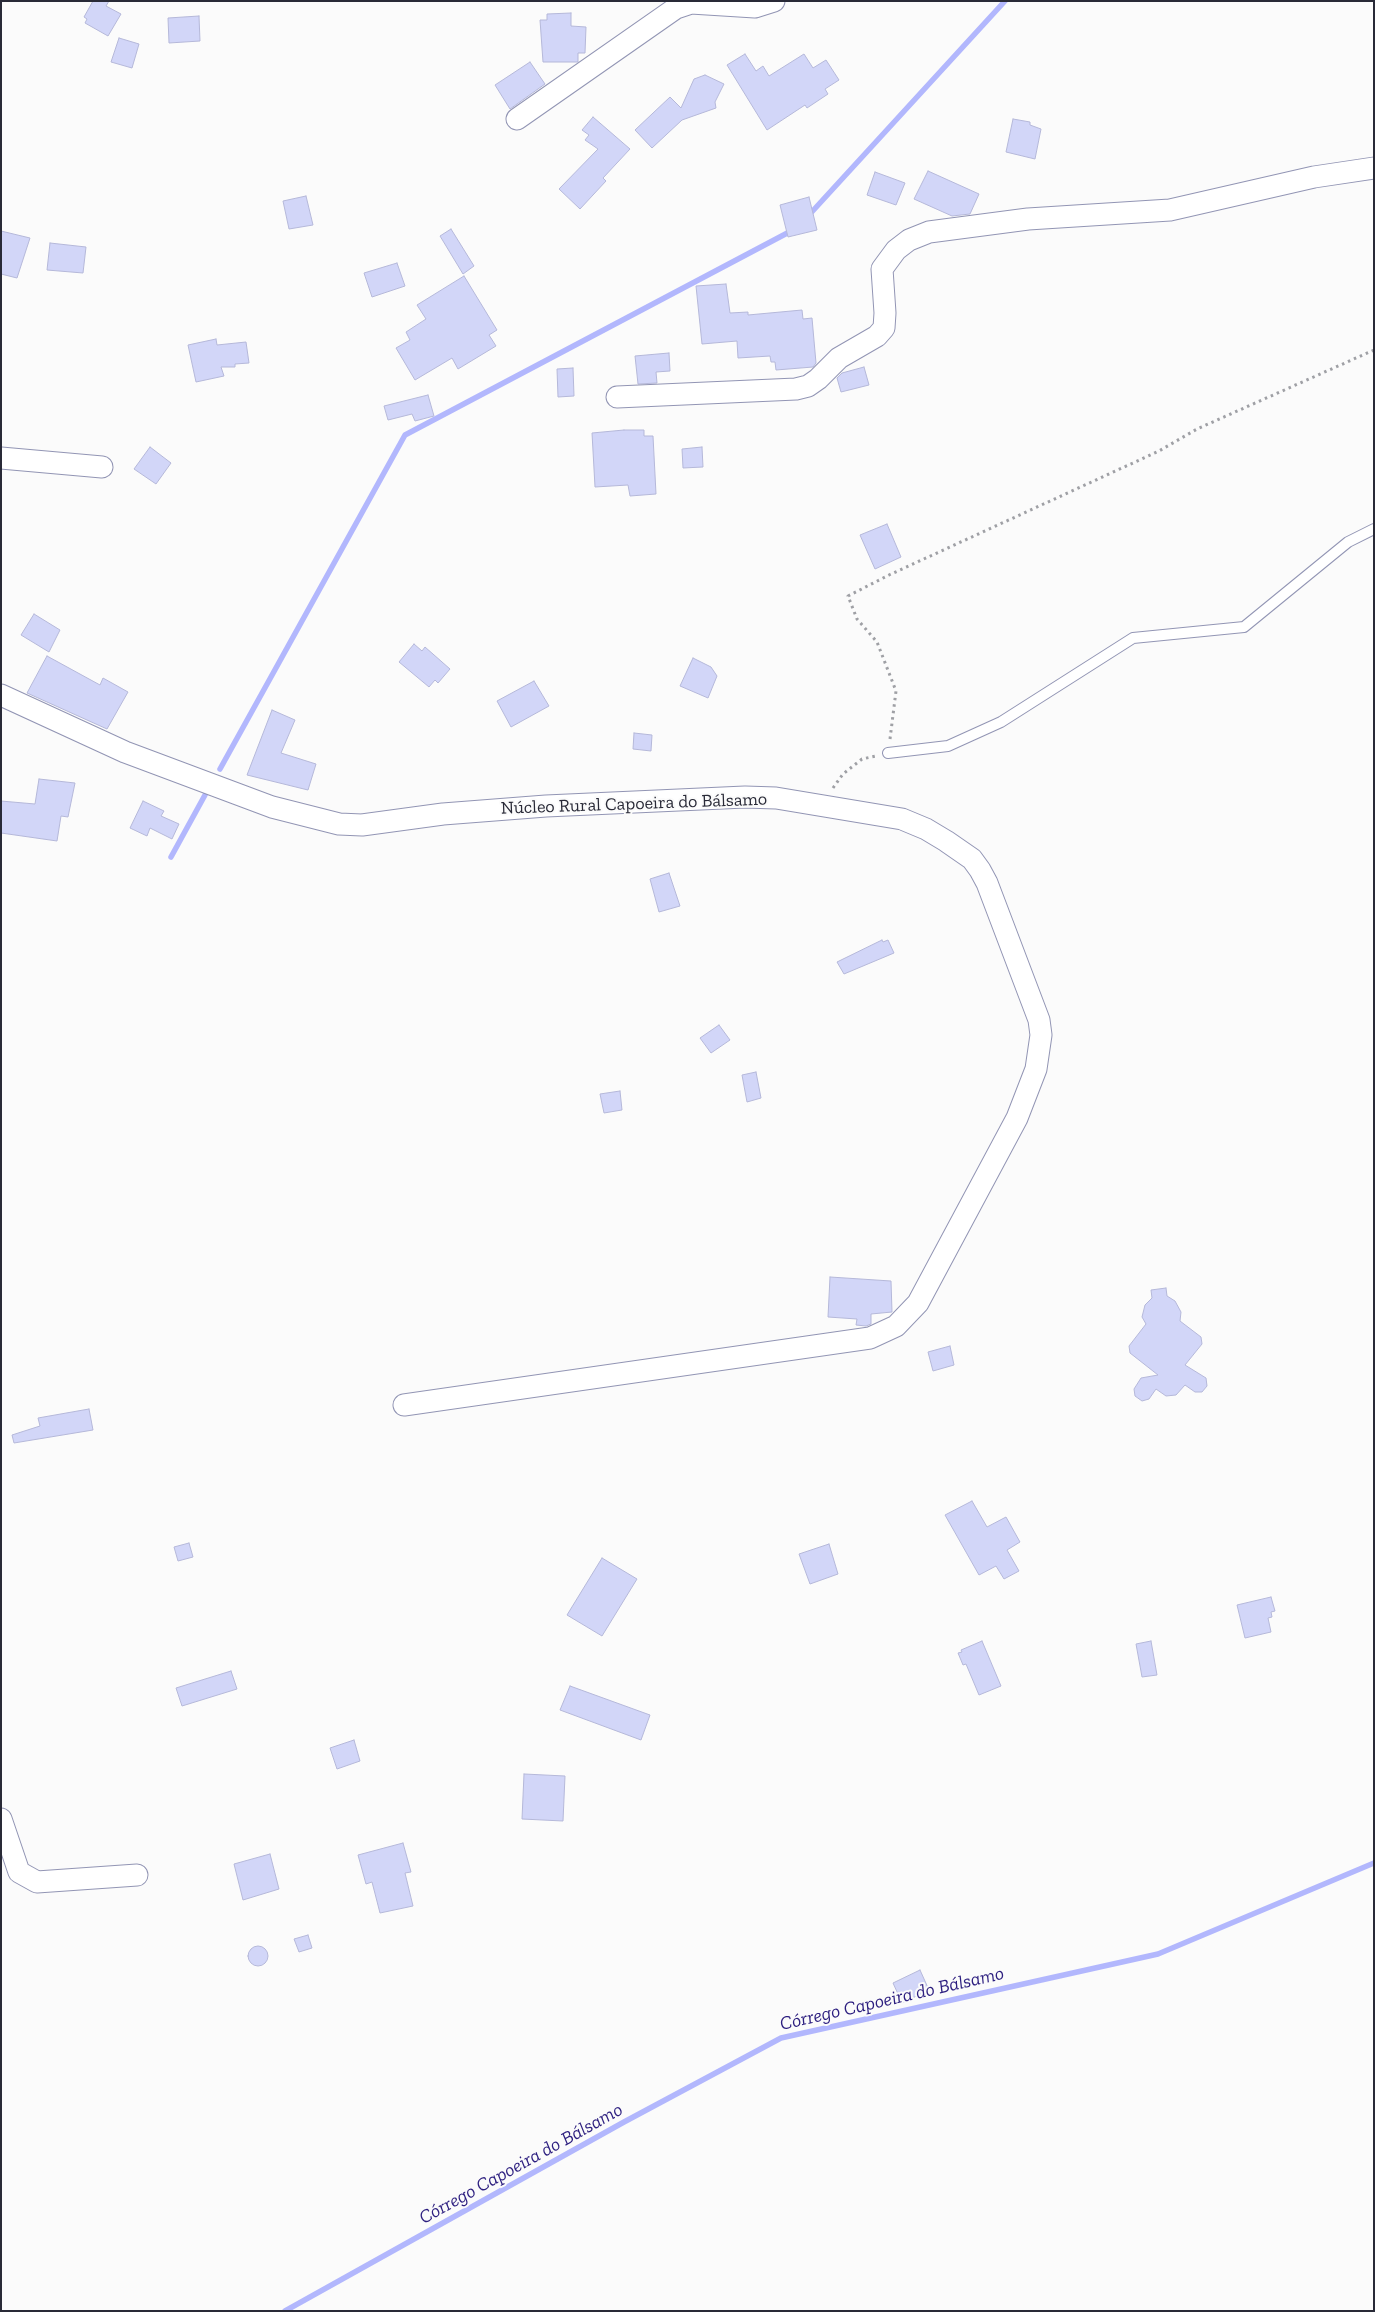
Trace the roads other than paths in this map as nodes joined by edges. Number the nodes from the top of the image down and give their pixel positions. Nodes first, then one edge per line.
1 (774, 1) edge
2 (517, 119) dead end
3 (1374, 168) edge
4 (617, 397) dead end
5 (1, 458) edge
6 (102, 467) dead end
7 (1374, 530) edge
8 (1, 695) edge
9 (888, 753) road end
10 (404, 1405) dead end
11 (1, 1820) edge
12 (137, 1875) dead end

1 - 2 street
3 - 4 street
5 - 6 street
7 - 9 lane
8 - 10 street, Núcleo Rural Capoeira do Bálsamo
11 - 12 street

